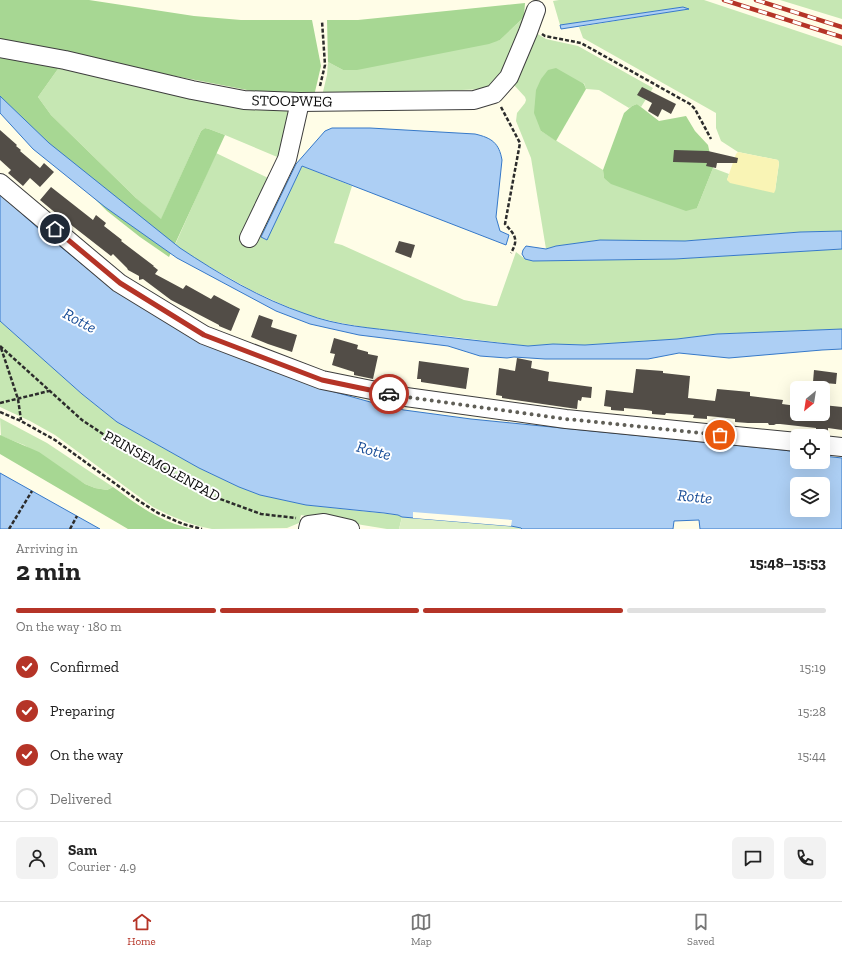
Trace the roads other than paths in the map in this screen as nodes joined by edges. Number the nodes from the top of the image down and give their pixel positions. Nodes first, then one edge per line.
1 (534, 16) road end
2 (0, 48) edge
3 (309, 102) junction
4 (0, 182) edge
5 (249, 238) dead end
6 (790, 441) edge
7 (830, 445) edge
8 (842, 446) edge
9 (308, 527) edge
10 (350, 529) edge

1 - 3 street, STOOPWEG
2 - 3 street, STOOPWEG
3 - 5 street
4 - 6 street
7 - 8 street
9 - 10 street

